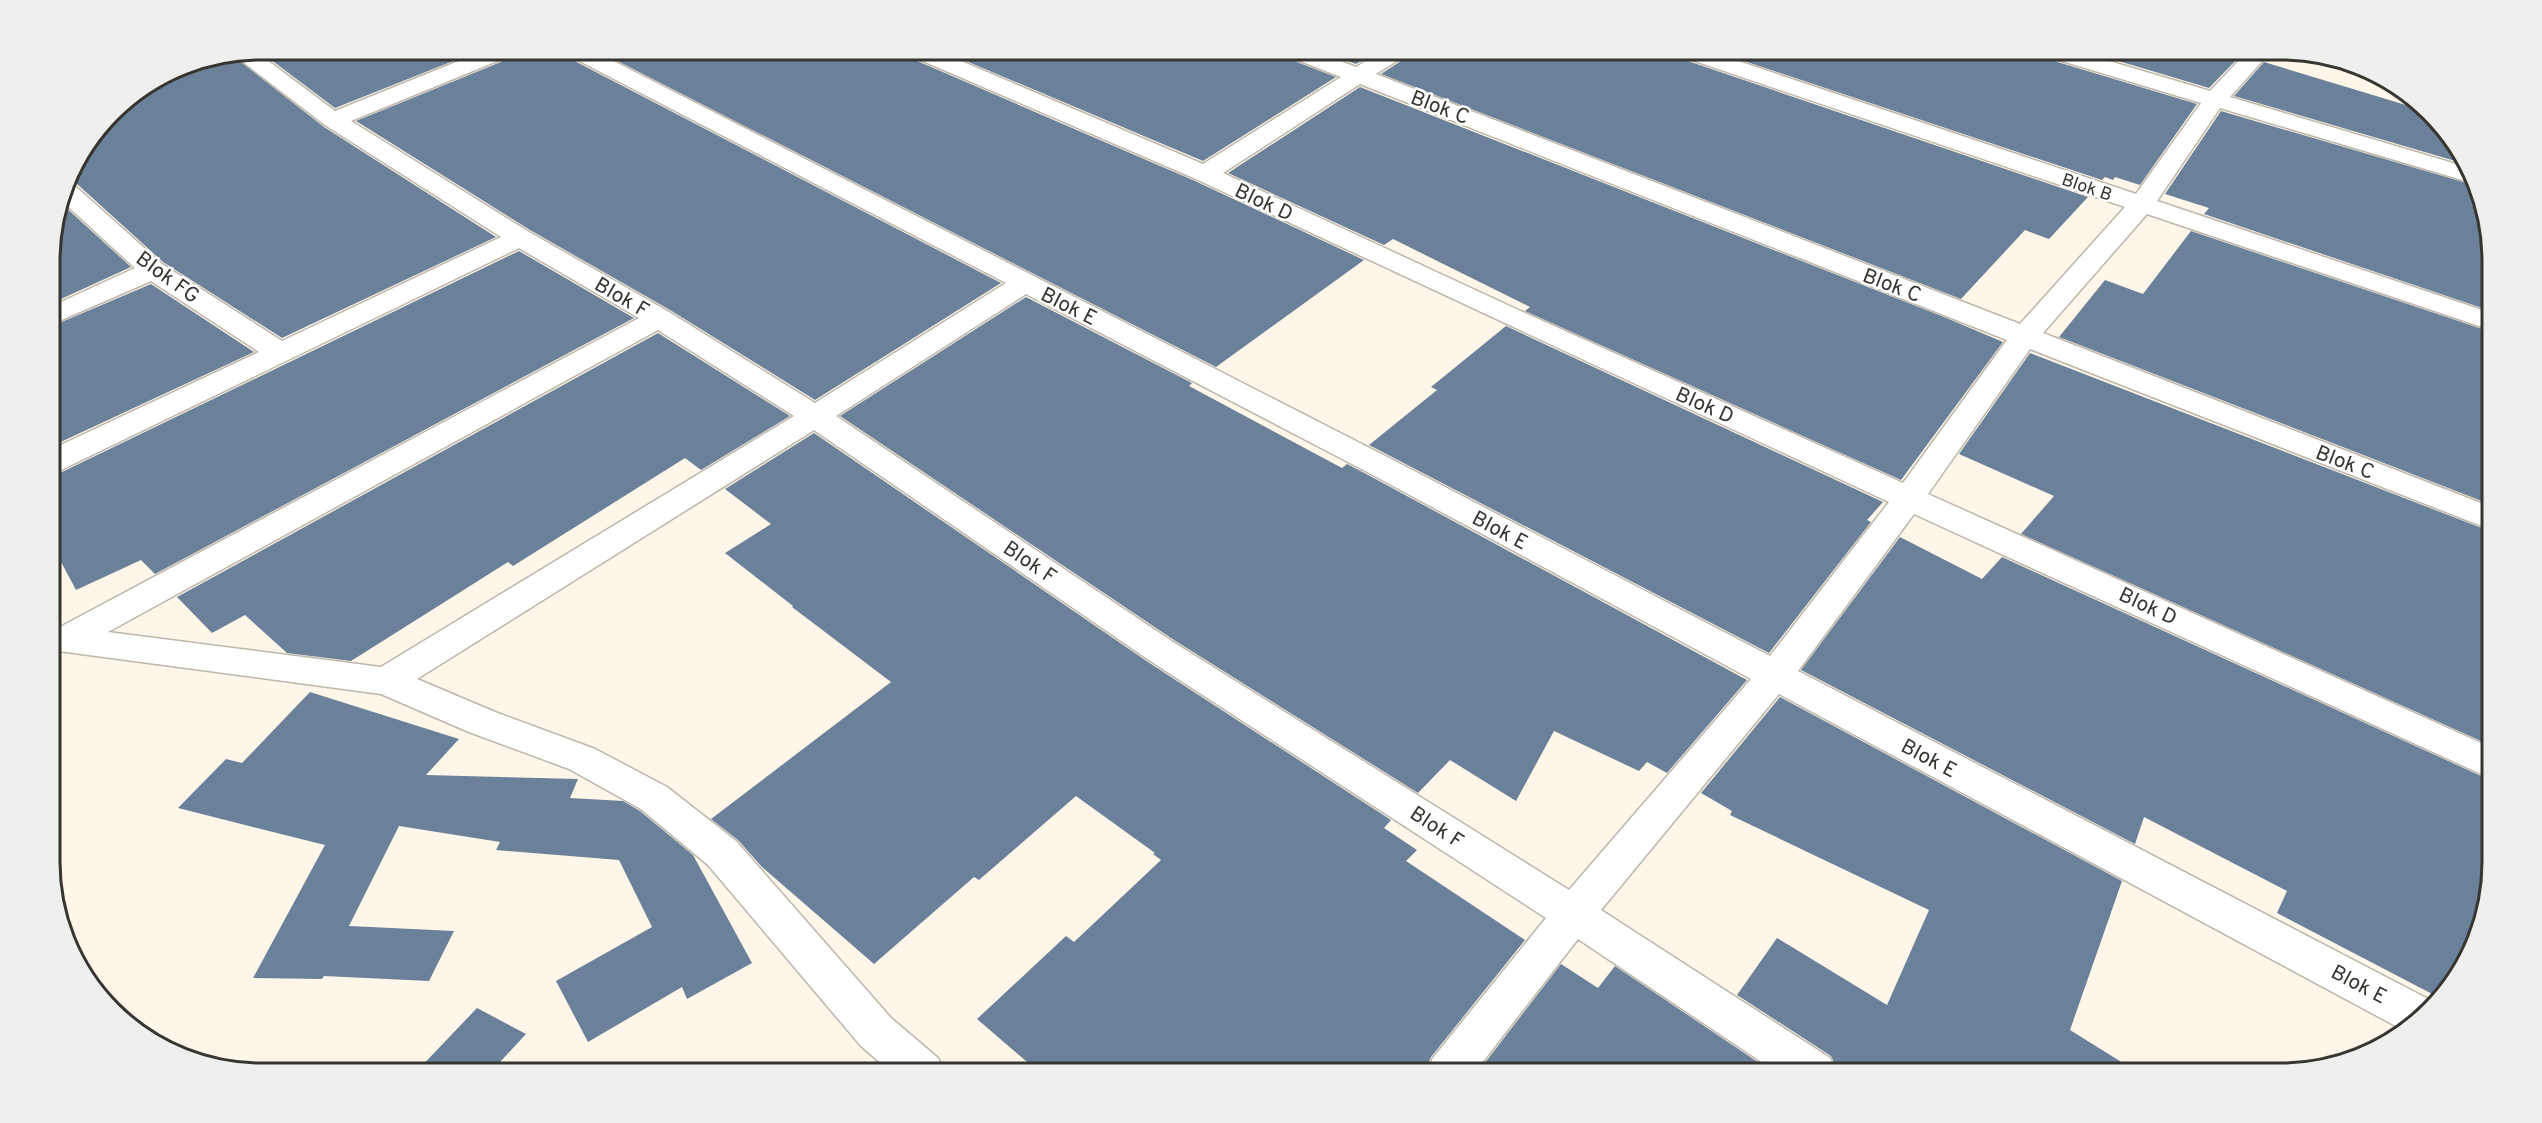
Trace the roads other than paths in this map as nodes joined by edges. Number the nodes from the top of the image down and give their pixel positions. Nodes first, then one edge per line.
1 (480, 60) edge
2 (595, 60) edge
3 (940, 60) edge
4 (1320, 60) edge
5 (1381, 60) edge
6 (1714, 60) edge
7 (2083, 60) edge
8 (2252, 60) edge
9 (254, 61) edge
10 (1358, 74) junction
11 (2214, 100) junction
12 (333, 120) junction
13 (2462, 173) edge
14 (1205, 174) junction
15 (71, 197) edge
16 (2141, 205) junction
17 (520, 238) junction
18 (153, 270) junction
19 (1025, 283) junction
20 (60, 312) edge
21 (659, 318) junction
22 (2482, 319) edge
23 (2024, 337) junction
24 (279, 352) junction
25 (815, 416) junction
26 (60, 458) edge
27 (1910, 497) junction
28 (2482, 515) edge
29 (60, 637) edge
30 (60, 638) edge
31 (1774, 676) junction
32 (386, 681) junction
33 (2482, 759) edge
34 (1573, 914) junction
35 (2413, 1013) edge
36 (912, 1063) edge
37 (1456, 1063) edge
38 (1800, 1063) edge

1 - 12 street
2 - 19 street, Blok E
3 - 14 street, Blok D
4 - 10 street, Blok C
5 - 10 street
6 - 16 street, Blok B
7 - 11 street
8 - 11 street
9 - 12 street, Blok F
10 - 14 street
10 - 23 street, Blok C
11 - 13 street
11 - 16 street
12 - 17 street, Blok F
14 - 27 street, Blok D
15 - 18 street, Blok FG
16 - 22 street, Blok B
16 - 23 street
17 - 21 street, Blok F
17 - 24 street
18 - 20 street
18 - 24 street, Blok FG
19 - 25 street
19 - 31 street, Blok E
21 - 25 street, Blok F
21 - 29 street
23 - 27 street
23 - 28 street, Blok C
24 - 26 street
25 - 32 street
25 - 34 street, Blok F
27 - 31 street
27 - 33 street, Blok D
30 - 32 street
31 - 34 street
31 - 35 street, Blok E
32 - 36 street
34 - 37 street
34 - 38 street, Blok F

